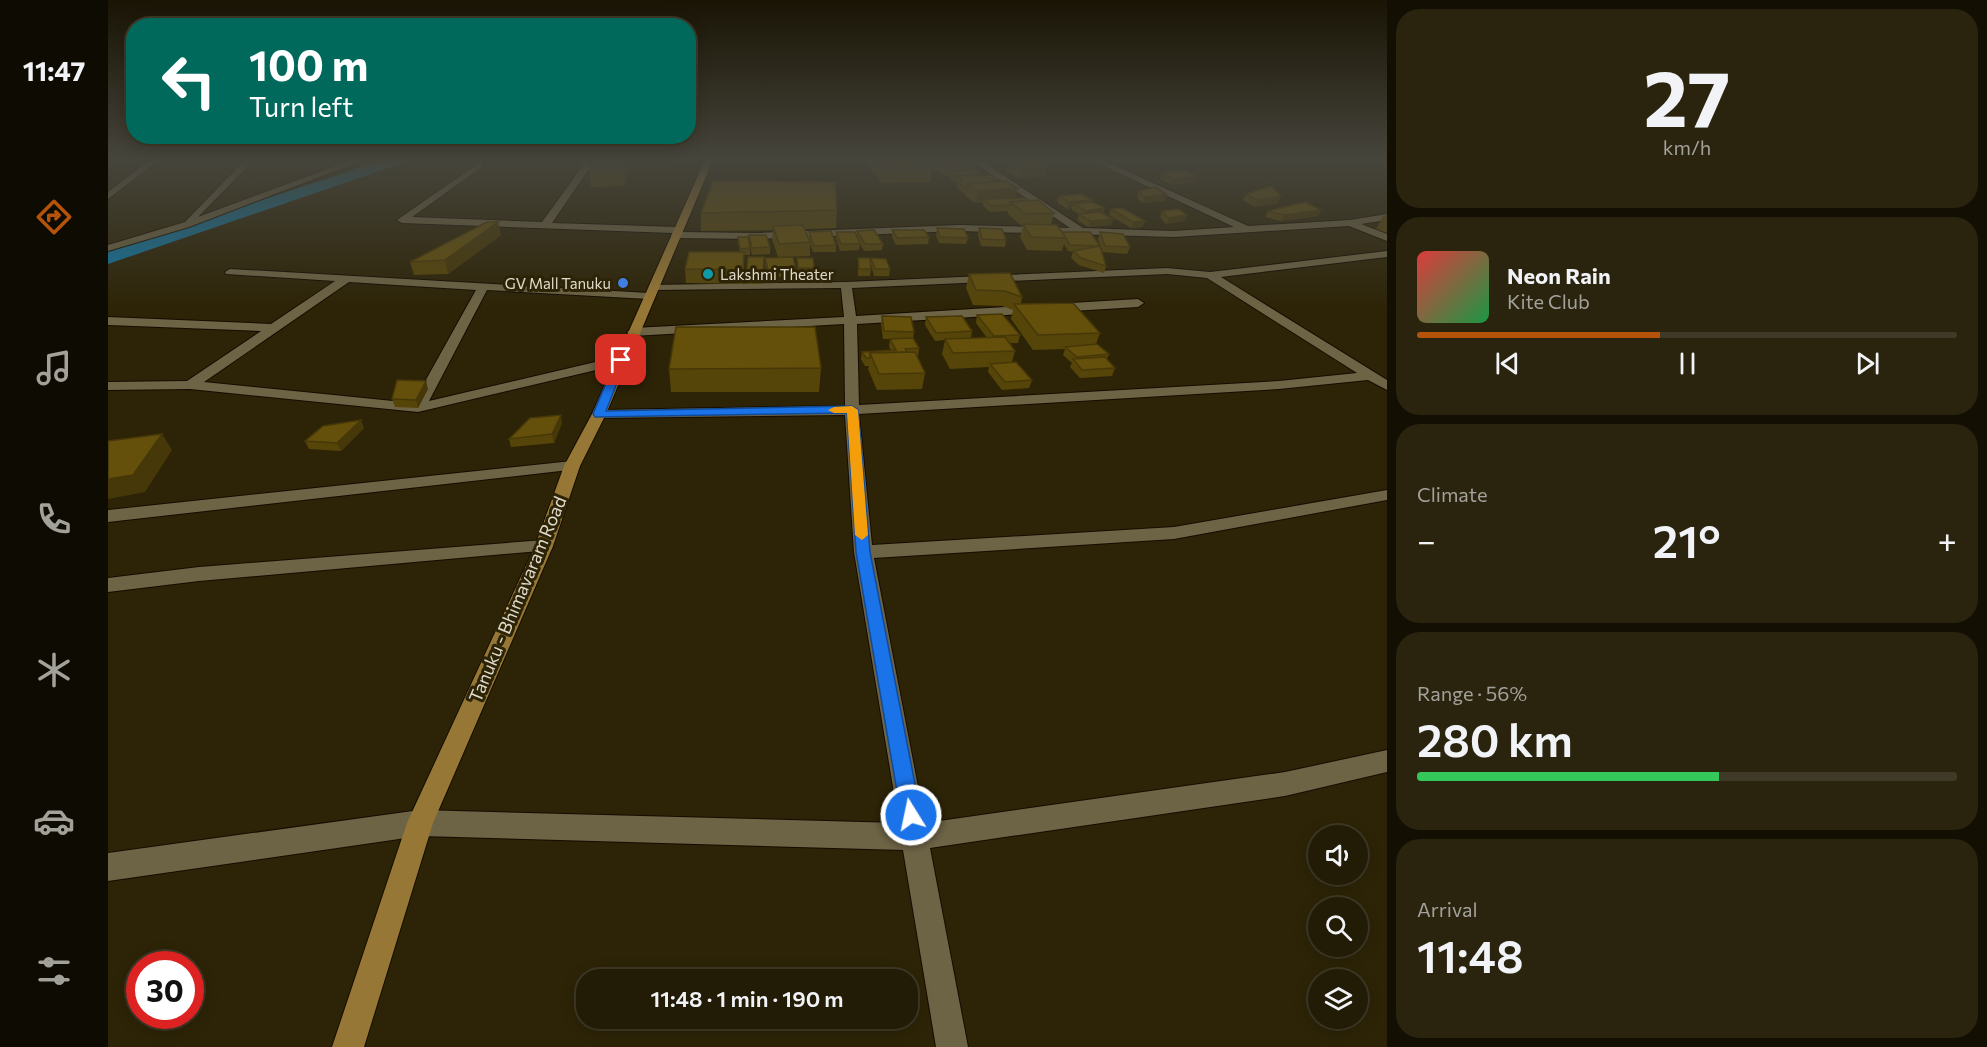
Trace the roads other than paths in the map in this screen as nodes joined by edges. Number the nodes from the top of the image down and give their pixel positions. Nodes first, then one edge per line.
1 (202, 209) edge
2 (227, 209) edge
3 (417, 209) edge
4 (556, 209) edge
5 (688, 209) edge
6 (1047, 209) edge
7 (1202, 209) edge
8 (1387, 217) edge
9 (1350, 223) junction
10 (186, 225) junction
11 (545, 225) junction
12 (1079, 230) junction
13 (1251, 231) junction
14 (677, 233) junction
15 (1387, 238) edge
16 (108, 248) edge
17 (1387, 254) edge
18 (230, 272) dead end
19 (1210, 275) junction
20 (346, 279) junction
21 (846, 285) junction
22 (484, 286) junction
23 (651, 292) junction
24 (1138, 303) dead end
25 (850, 319) junction
26 (108, 321) edge
27 (272, 328) junction
28 (633, 332) junction
29 (621, 360) junction
30 (1370, 376) junction
31 (190, 385) junction
32 (108, 386) edge
33 (1387, 386) edge
34 (418, 408) junction
35 (852, 410) junction
36 (599, 414) junction
37 (572, 466) junction
38 (1387, 495) edge
39 (108, 516) edge
40 (544, 546) junction
41 (863, 552) junction
42 (108, 585) edge
43 (1387, 760) edge
44 (420, 822) junction
45 (915, 837) junction
46 (108, 867) edge
47 (348, 1047) edge
48 (952, 1047) edge

1 - 10 street
2 - 10 street
3 - 11 street
4 - 11 street
5 - 14 main road, Tanuku - Bhimavaram Road
6 - 12 street
7 - 13 street
8 - 9 street
9 - 13 street
9 - 15 street
10 - 16 street
11 - 14 street
12 - 13 street
12 - 14 street
14 - 23 main road, Tanuku - Bhimavaram Road
17 - 19 street
18 - 20 street
19 - 21 street
19 - 30 street
20 - 22 street
20 - 27 street
21 - 23 street
21 - 25 street
22 - 23 street
22 - 34 street
23 - 28 main road, Tanuku - Bhimavaram Road
24 - 25 street
25 - 28 street
25 - 35 street
26 - 27 street
27 - 31 street
28 - 29 main road, Tanuku - Bhimavaram Road
29 - 34 street
29 - 36 main road, Tanuku - Bhimavaram Road
30 - 33 street
30 - 35 street
31 - 32 street
31 - 34 street
35 - 36 street
35 - 41 street
36 - 37 main road, Tanuku - Bhimavaram Road
37 - 39 street
37 - 40 main road, Tanuku - Bhimavaram Road
38 - 41 street
40 - 42 street
40 - 44 main road, Tanuku - Bhimavaram Road
41 - 45 street
43 - 45 street
44 - 45 street
44 - 46 street
44 - 47 main road, Tanuku - Bhimavaram Road
45 - 48 street

